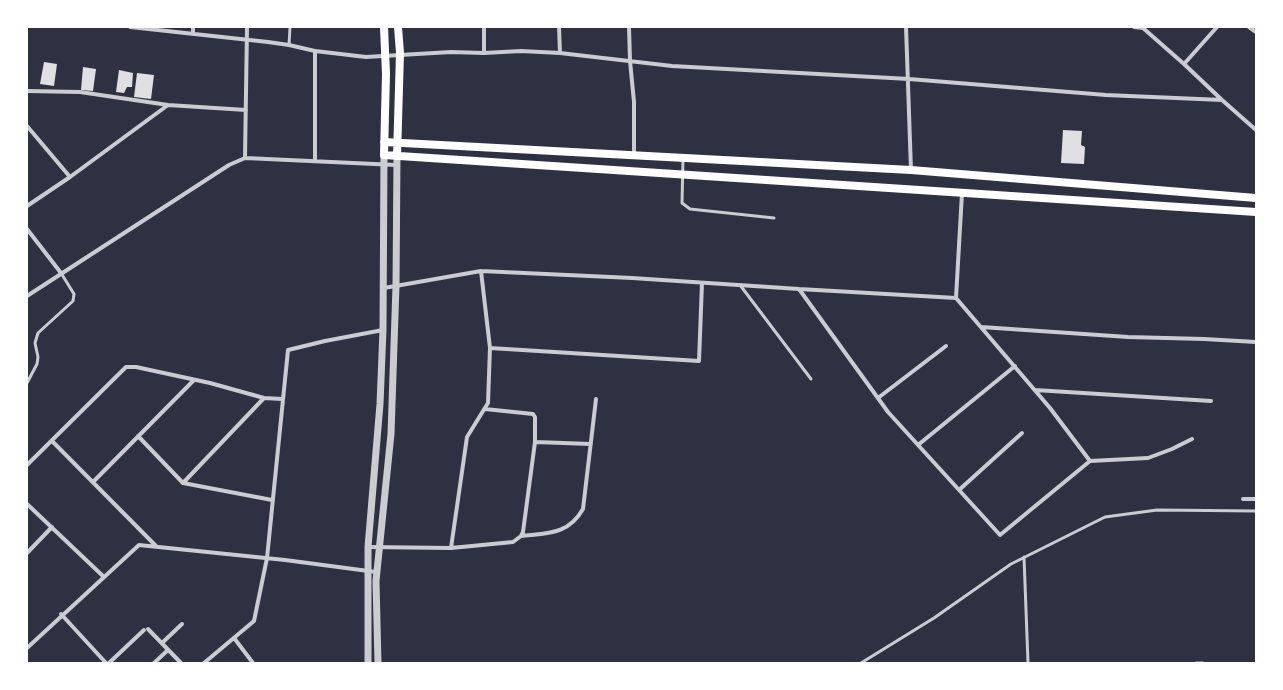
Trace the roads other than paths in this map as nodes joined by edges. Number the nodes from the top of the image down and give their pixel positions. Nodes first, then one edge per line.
1 (130, 27) edge
2 (193, 27) edge
3 (247, 27) edge
4 (290, 27) edge
5 (384, 27) edge
6 (398, 27) edge
7 (484, 27) edge
8 (559, 27) edge
9 (629, 27) edge
10 (906, 27) edge
11 (1134, 27) edge
12 (1217, 27) edge
13 (1249, 27) edge
14 (141, 28) edge
15 (1142, 28) edge
16 (1256, 32) edge
17 (193, 34) junction
18 (246, 40) junction
19 (289, 45) junction
20 (315, 52) junction
21 (400, 53) junction
22 (484, 53) junction
23 (560, 53) junction
24 (385, 56) junction
25 (630, 61) junction
26 (1184, 64) junction
27 (909, 79) junction
28 (27, 91) edge
29 (1222, 100) junction
30 (168, 105) junction
31 (246, 110) junction
32 (27, 126) edge
33 (1256, 130) edge
34 (384, 142) junction
35 (398, 143) junction
36 (634, 154) junction
37 (384, 155) junction
38 (397, 156) junction
39 (245, 158) junction
40 (683, 159) junction
41 (315, 161) junction
42 (384, 164) junction
43 (396, 165) junction
44 (911, 170) junction
45 (682, 175) junction
46 (70, 177) junction
47 (962, 192) junction
48 (1256, 198) edge
49 (27, 206) edge
50 (1256, 212) edge
51 (774, 218) dead end
52 (27, 229) edge
53 (481, 271) junction
54 (61, 273) junction
55 (702, 283) junction
56 (740, 285) junction
57 (396, 286) junction
58 (384, 288) junction
59 (799, 289) junction
60 (27, 296) edge
61 (956, 298) junction
62 (981, 327) junction
63 (383, 330) junction
64 (1256, 342) edge
65 (946, 346) dead end
66 (490, 348) junction
67 (1015, 366) junction
68 (811, 379) dead end
69 (194, 380) junction
70 (27, 383) edge
71 (1035, 390) junction
72 (264, 398) junction
73 (878, 398) junction
74 (282, 399) junction
75 (596, 399) dead end
76 (1211, 401) dead end
77 (485, 409) junction
78 (1022, 433) dead end
79 (138, 436) junction
80 (1192, 439) dead end
81 (52, 441) junction
82 (535, 442) junction
83 (591, 444) junction
84 (918, 445) junction
85 (1090, 461) junction
86 (27, 466) edge
87 (93, 482) junction
88 (183, 483) junction
89 (959, 490) junction
90 (1243, 498) dead end
91 (1256, 499) edge
92 (272, 500) junction
93 (27, 504) edge
94 (1256, 511) edge
95 (52, 527) junction
96 (521, 536) junction
97 (156, 547) junction
98 (368, 547) junction
99 (378, 547) junction
100 (451, 548) junction
101 (27, 553) edge
102 (1024, 557) junction
103 (266, 558) junction
104 (367, 572) junction
105 (376, 572) junction
106 (104, 577) junction
107 (61, 614) junction
108 (182, 624) dead end
109 (234, 638) junction
110 (162, 643) junction
111 (27, 648) edge
112 (168, 650) junction
113 (108, 663) edge
114 (154, 663) edge
115 (181, 663) edge
116 (204, 663) edge
117 (253, 663) edge
118 (368, 663) edge
119 (378, 663) edge
120 (861, 663) edge
121 (1028, 663) edge
122 (1196, 663) edge
123 (1203, 663) edge

1 - 14 street
2 - 17 street
3 - 18 street
4 - 19 lane
5 - 24 main road
6 - 21 main road
7 - 22 street
8 - 23 street
9 - 25 street
10 - 27 street
11 - 15 street
12 - 26 street
13 - 16 street
14 - 17 street
15 - 26 street
17 - 18 street
18 - 19 street
18 - 31 street
19 - 20 street
20 - 24 street
20 - 41 street
21 - 22 street
21 - 24 street
21 - 35 main road
22 - 23 street
23 - 25 street
24 - 34 main road
25 - 27 street
25 - 36 street
26 - 29 street
27 - 29 street
27 - 44 street
28 - 30 street
29 - 33 street
30 - 31 street
30 - 46 street
31 - 39 street
32 - 46 street
34 - 35 main road
34 - 37 main road
35 - 36 main road
35 - 38 main road
36 - 40 main road
37 - 38 main road
37 - 42 street
38 - 43 street
38 - 45 main road
39 - 41 street
39 - 54 street
40 - 44 main road
40 - 45 lane
41 - 42 street
42 - 43 street
42 - 58 street
43 - 57 street
44 - 48 main road
45 - 47 main road
45 - 51 lane
46 - 49 street
47 - 50 main road
47 - 61 street
52 - 54 street
53 - 55 street
53 - 57 street
53 - 66 street
54 - 60 street
54 - 70 lane
55 - 56 street
55 - 66 street
56 - 59 street
56 - 68 lane
57 - 58 street
57 - 99 street
58 - 63 street
59 - 61 street
59 - 73 street
61 - 62 street
62 - 64 street
62 - 67 street
63 - 74 street
63 - 98 street
65 - 73 street
66 - 77 street
67 - 71 street
67 - 84 street
69 - 72 street
69 - 79 street
69 - 81 street
71 - 76 street
71 - 85 street
72 - 74 street
72 - 88 street
73 - 84 street
74 - 92 street
75 - 83 street
77 - 82 street
77 - 100 street
78 - 89 street
79 - 87 street
79 - 88 street
80 - 85 street
81 - 86 street
81 - 87 street
82 - 83 street
82 - 96 street
83 - 96 street
84 - 89 street
85 - 89 street
87 - 97 street
88 - 92 street
90 - 91 street
92 - 103 street
93 - 95 street
94 - 102 lane
95 - 101 street
95 - 106 street
96 - 100 street
97 - 103 street
97 - 106 street
98 - 99 street
98 - 104 street
99 - 100 street
99 - 105 street
102 - 120 lane
102 - 121 lane
103 - 104 street
103 - 109 street
104 - 105 street
104 - 118 street
105 - 119 street
106 - 107 street
107 - 111 street
107 - 113 street
108 - 110 street
109 - 116 street
109 - 117 street
110 - 112 street
110 - 113 street
112 - 114 street
112 - 115 street
122 - 123 lane

